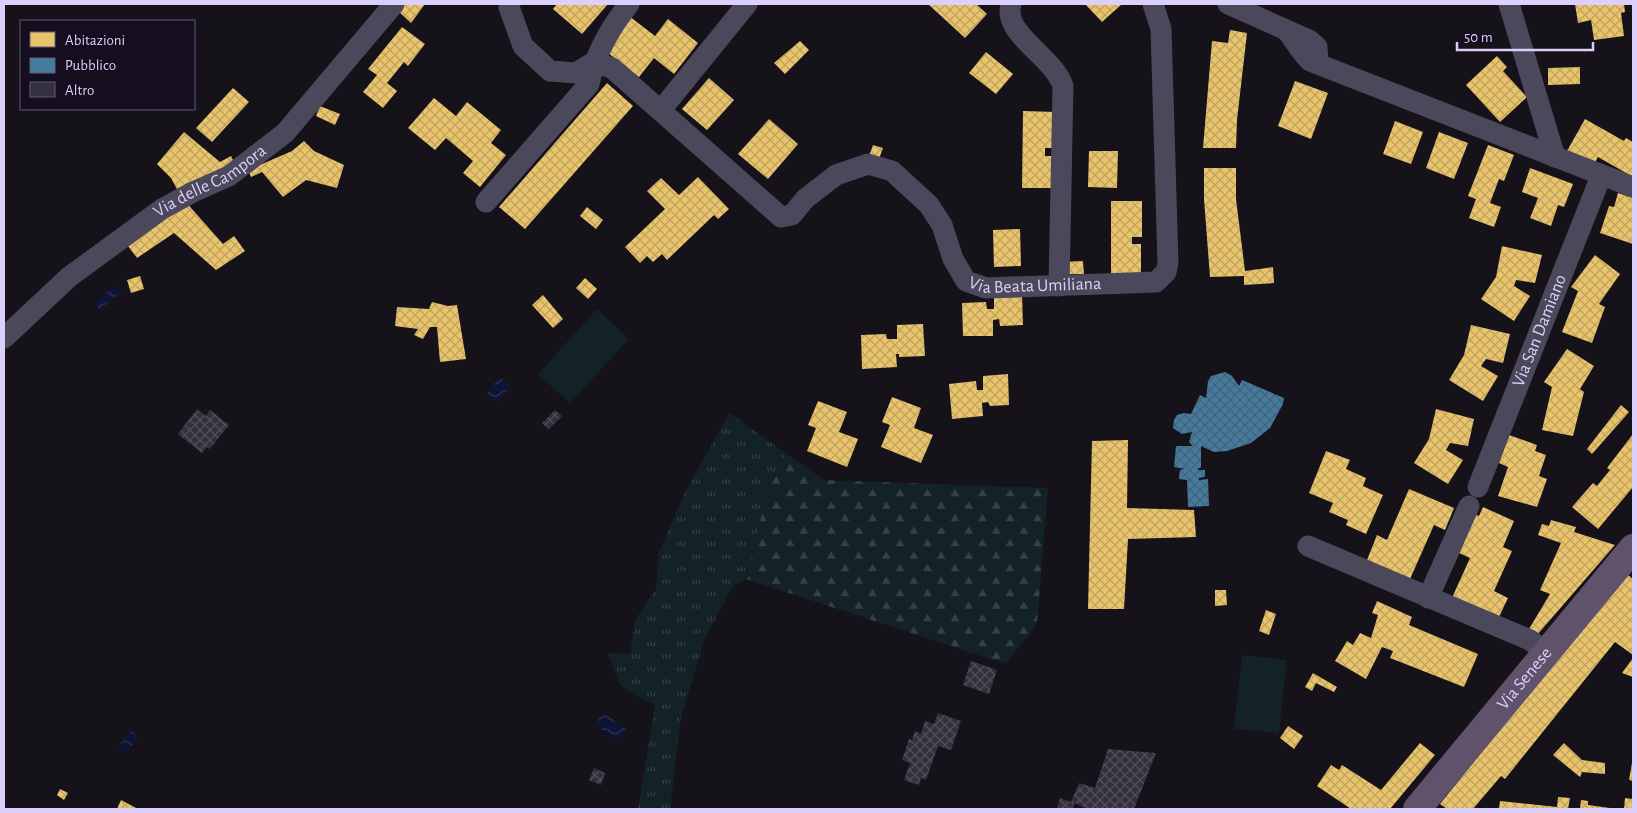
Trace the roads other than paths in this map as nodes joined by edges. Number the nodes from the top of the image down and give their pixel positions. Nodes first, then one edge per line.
1 (394, 4) edge
2 (510, 4) edge
3 (629, 4) edge
4 (747, 4) edge
5 (1011, 4) edge
6 (1153, 4) edge
7 (1228, 4) edge
8 (1509, 4) edge
9 (594, 62) junction
10 (661, 110) junction
11 (1555, 157) junction
12 (1602, 176) junction
13 (1633, 187) edge
14 (486, 202) dead end
15 (1059, 286) junction
16 (4, 338) edge
17 (1478, 487) dead end
18 (1469, 506) dead end
19 (1308, 546) dead end
20 (1631, 556) edge
21 (1428, 598) junction
22 (1538, 660) junction
23 (1417, 809) edge

1 - 16 street, Via delle Campora
2 - 9 street
3 - 9 street
4 - 10 street
5 - 15 street
6 - 15 street, Via Beata Umiliana
7 - 11 street
8 - 11 street
9 - 10 street, Via Beata Umiliana
9 - 14 street
10 - 15 street, Via Beata Umiliana
11 - 12 street
12 - 13 street
12 - 17 street, Via San Damiano
18 - 21 street
19 - 21 street
20 - 22 main road, Via Senese
21 - 22 street
22 - 23 main road, Via Senese

